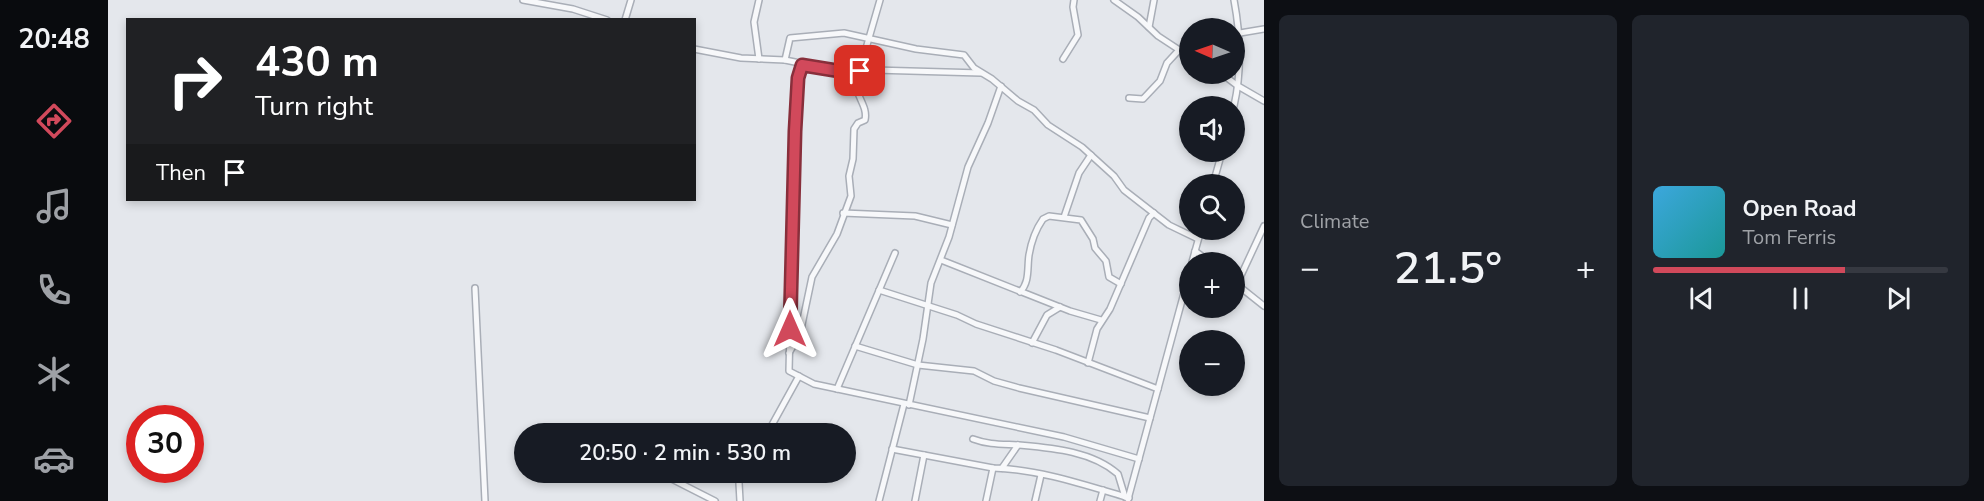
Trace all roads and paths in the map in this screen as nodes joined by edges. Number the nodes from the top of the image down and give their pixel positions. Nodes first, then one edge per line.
1 (523, 0) edge
2 (631, 0) edge
3 (759, 0) edge
4 (880, 0) edge
5 (1074, 0) edge
6 (1114, 0) edge
7 (1155, 0) edge
8 (1234, 0) edge
9 (601, 18) edge
10 (626, 18) edge
11 (1237, 18) edge
12 (1149, 27) junction
13 (1264, 29) edge
14 (1245, 32) edge
15 (870, 38) junction
16 (696, 49) edge
17 (1179, 50) joint
18 (1063, 58) dead end
19 (759, 59) junction
20 (785, 60) junction
21 (802, 65) junction
22 (860, 71) junction
23 (983, 73) junction
24 (1235, 84) edge
25 (1001, 86) junction
26 (1238, 86) junction
27 (1236, 96) edge
28 (1129, 98) dead end
29 (1264, 101) edge
30 (1091, 154) junction
31 (843, 213) junction
32 (1154, 213) junction
33 (1065, 217) junction
34 (952, 225) junction
35 (1264, 226) edge
36 (1179, 230) edge
37 (1198, 240) edge
38 (1195, 252) edge
39 (895, 253) dead end
40 (941, 260) junction
41 (1245, 265) edge
42 (1121, 284) junction
43 (475, 288) dead end
44 (879, 290) junction
45 (1245, 290) edge
46 (1020, 292) junction
47 (927, 306) junction
48 (1264, 306) edge
49 (1060, 307) junction
50 (1179, 312) edge
51 (1101, 320) junction
52 (1032, 343) junction
53 (855, 346) junction
54 (789, 354) junction
55 (1088, 363) junction
56 (918, 365) junction
57 (799, 376) junction
58 (837, 389) junction
59 (1158, 389) junction
60 (906, 404) junction
61 (1150, 418) junction
62 (773, 423) edge
63 (973, 439) dead end
64 (1018, 445) junction
65 (1002, 446) junction
66 (892, 449) junction
67 (924, 455) junction
68 (1009, 457) junction
69 (1139, 459) junction
70 (993, 468) junction
71 (1002, 468) junction
72 (1041, 475) junction
73 (680, 483) edge
74 (739, 483) edge
75 (1103, 490) junction
76 (1127, 499) edge
77 (485, 501) edge
78 (716, 501) edge
79 (740, 501) edge
80 (879, 501) edge
81 (915, 501) edge
82 (986, 501) edge
83 (1035, 501) edge
84 (1100, 501) edge

1 - 9 street
2 - 10 street
3 - 19 street
4 - 15 street
5 - 18 street
6 - 12 street
7 - 12 street
8 - 11 street
12 - 17 street
13 - 14 street
15 - 20 street
15 - 22 street
15 - 23 street
16 - 19 street
17 - 28 street
19 - 20 street
20 - 21 street
21 - 22 street
21 - 54 street
22 - 23 street
22 - 31 street
23 - 25 street
24 - 26 street
25 - 30 street
25 - 34 street
26 - 27 street
26 - 29 street
30 - 32 street
30 - 33 street
31 - 34 street
31 - 54 street
32 - 36 street
32 - 42 street
33 - 42 street
33 - 46 street
34 - 40 street
35 - 41 street
37 - 38 street
39 - 44 street
40 - 46 street
40 - 47 street
42 - 51 street
43 - 77 street
44 - 47 street
44 - 53 street
45 - 48 street
46 - 49 street
47 - 52 street
47 - 56 street
49 - 51 street
49 - 52 street
50 - 59 street
51 - 55 street
52 - 55 street
53 - 56 street
53 - 58 street
54 - 57 street
55 - 59 street
56 - 60 street
56 - 61 street
57 - 58 street
57 - 62 street
58 - 60 street
59 - 61 street
60 - 66 street
60 - 69 street
61 - 69 street
63 - 65 street
64 - 65 street
64 - 68 street
64 - 76 street
65 - 68 street
66 - 67 street
66 - 80 street
67 - 70 street
67 - 81 street
68 - 71 street
69 - 76 street
70 - 71 street
70 - 82 street
71 - 72 street
72 - 75 street
72 - 83 street
73 - 78 street
74 - 79 street
75 - 76 street
75 - 84 street

